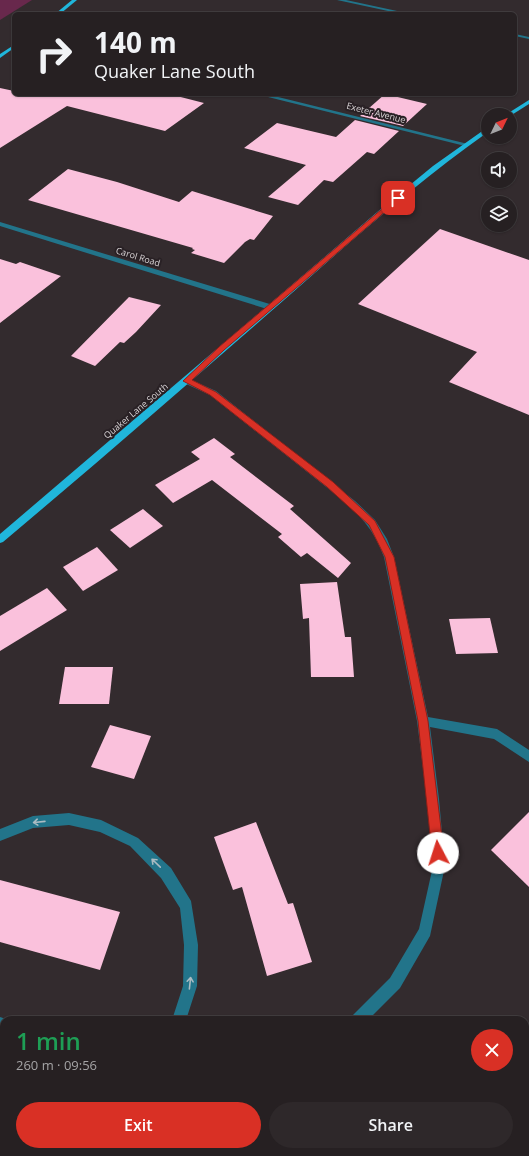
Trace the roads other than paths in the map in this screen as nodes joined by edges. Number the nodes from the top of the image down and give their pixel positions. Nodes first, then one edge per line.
1 (75, 0) edge
2 (339, 0) edge
3 (60, 12) edge
4 (399, 12) edge
5 (517, 35) edge
6 (529, 38) edge
7 (12, 47) edge
8 (0, 56) edge
9 (267, 96) edge
10 (529, 102) edge
11 (517, 109) edge
12 (481, 134) edge
13 (466, 144) junction
14 (0, 224) edge
15 (270, 307) junction
16 (187, 381) junction
17 (0, 540) edge
18 (423, 721) junction
19 (529, 757) edge
20 (0, 835) edge
21 (180, 1016) edge
22 (362, 1016) edge

1 - 3 main road
2 - 4 street
5 - 6 street
7 - 8 main road
9 - 13 street, Exeter Avenue
10 - 11 main road
12 - 13 main road, Quaker Lane South
13 - 15 main road, Quaker Lane South
14 - 15 street, Carol Road
15 - 16 main road, Quaker Lane South
16 - 17 main road, Quaker Lane South
16 - 18 street
18 - 19 street
18 - 22 street
21 -> 20 street

